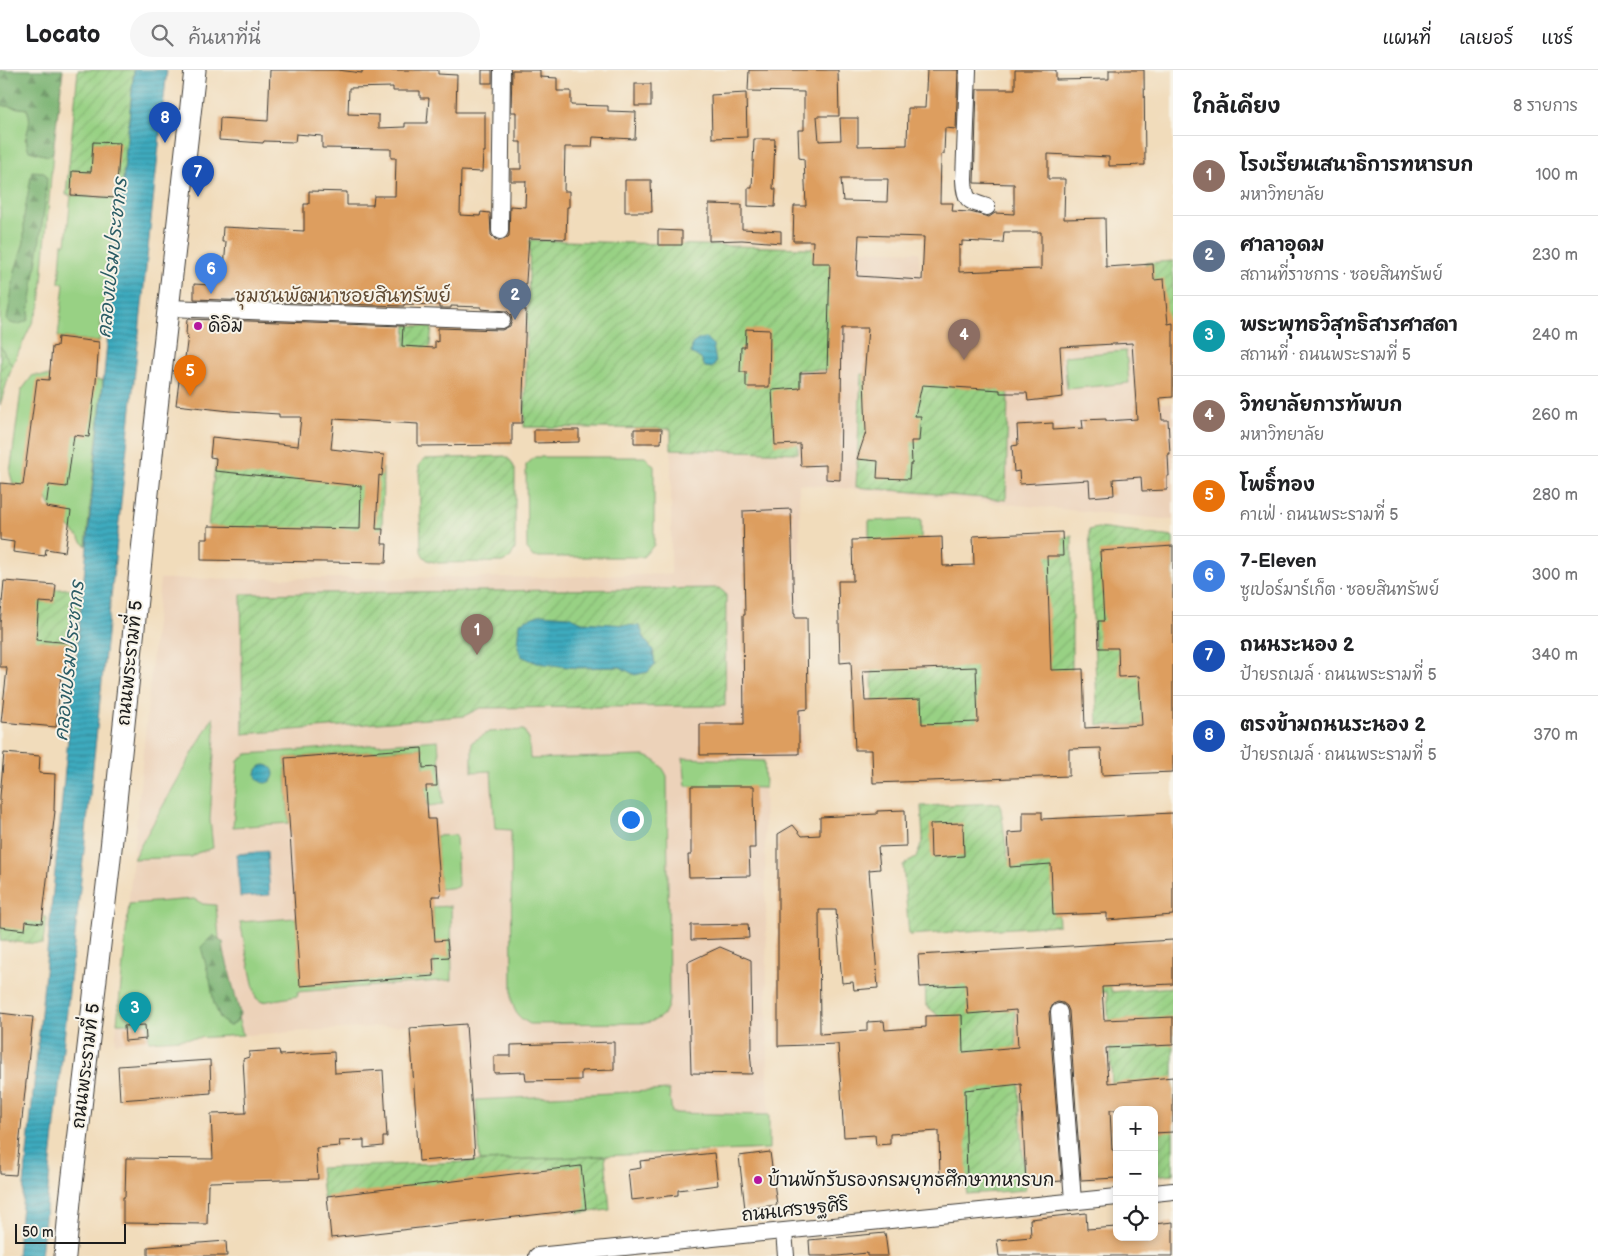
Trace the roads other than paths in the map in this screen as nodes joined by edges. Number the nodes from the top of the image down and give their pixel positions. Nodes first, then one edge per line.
1 (195, 70) edge
2 (502, 70) edge
3 (968, 70) edge
4 (987, 207) dead end
5 (500, 231) dead end
6 (168, 308) junction
7 (502, 320) dead end
8 (1059, 1012) dead end
9 (1173, 1191) edge
10 (1158, 1193) edge
11 (1113, 1197) edge
12 (1072, 1201) junction
13 (784, 1232) junction
14 (669, 1250) edge
15 (65, 1256) edge
16 (538, 1256) edge
17 (786, 1256) edge

1 - 6 main road, ถนนพระรามที่ 5
2 - 5 street
3 - 4 street
6 - 7 street
6 - 15 main road, ถนนพระรามที่ 5
8 - 12 street
9 - 10 street
11 - 12 street, ถนนเศรษฐศิริ
12 - 13 street, ถนนเศรษฐศิริ
13 - 14 street, ถนนเศรษฐศิริ
13 - 17 street
14 - 16 street, ถนนเศรษฐศิริ

